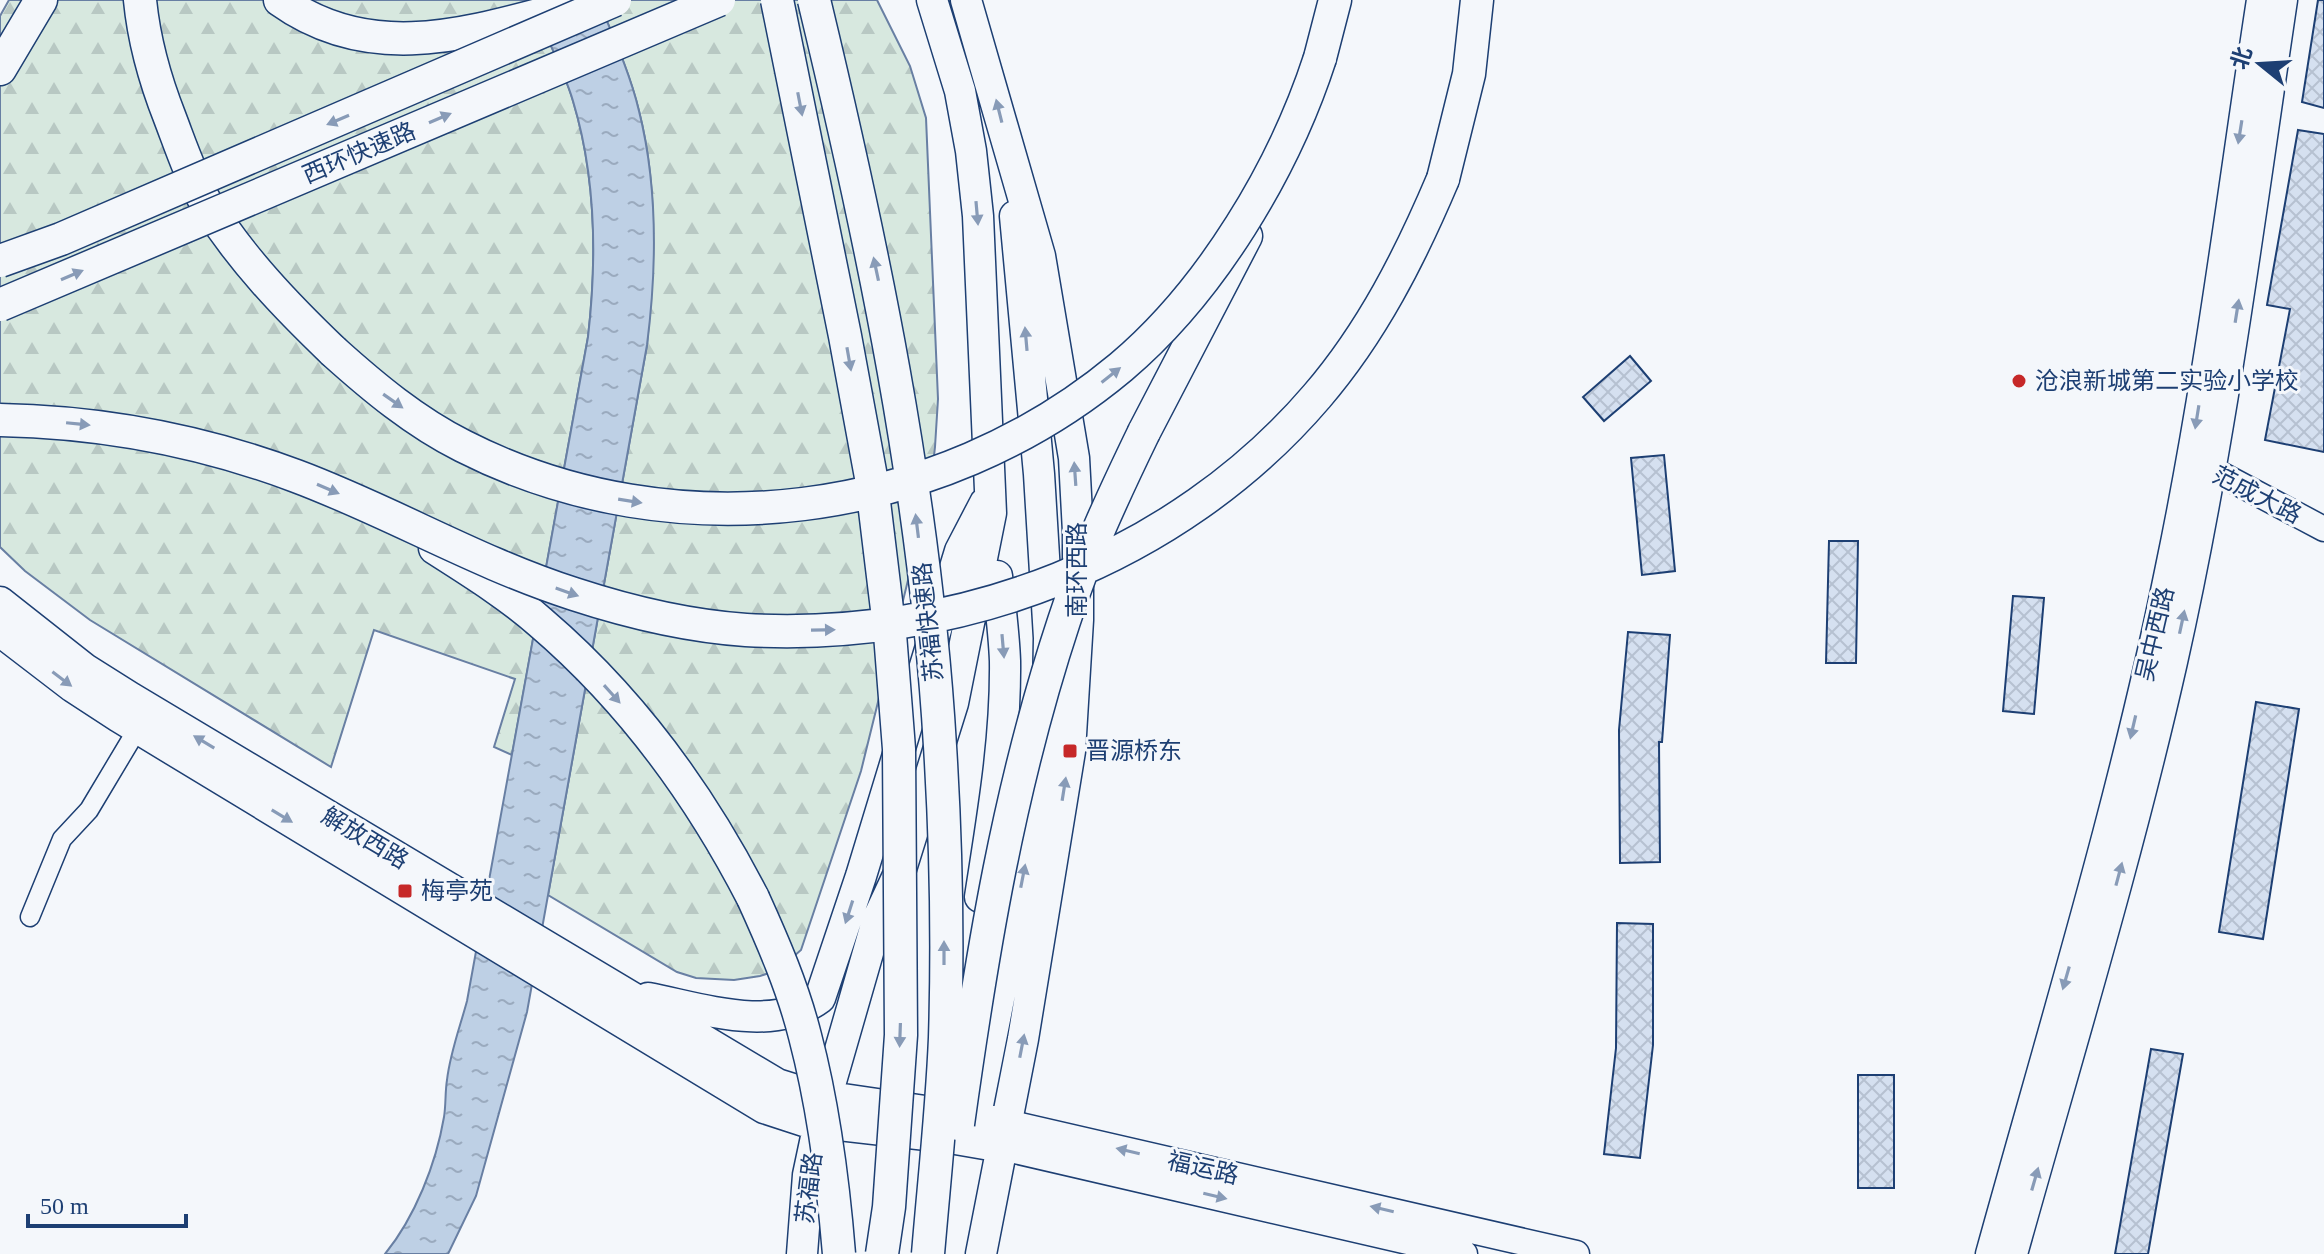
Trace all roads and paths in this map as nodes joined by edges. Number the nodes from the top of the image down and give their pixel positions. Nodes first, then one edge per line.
1 (41, 0) edge
2 (140, 0) edge
3 (280, 0) edge
4 (595, 0) edge
5 (615, 0) edge
6 (719, 0) edge
7 (770, 0) edge
8 (777, 0) edge
9 (814, 0) edge
10 (932, 0) edge
11 (966, 0) edge
12 (1335, 0) edge
13 (1477, 0) edge
14 (2260, 0) edge
15 (2284, 0) edge
16 (791, 61) junction
17 (0, 69) edge
18 (1309, 91) junction
19 (1008, 147) junction
20 (0, 261) edge
21 (0, 305) edge
22 (0, 420) edge
23 (2201, 468) junction
24 (991, 504) junction
25 (374, 510) junction
26 (2324, 529) edge
27 (0, 602) edge
28 (0, 631) edge
29 (144, 719) junction
30 (30, 917) dead end
31 (549, 964) junction
32 (627, 994) junction
33 (823, 1110) junction
34 (959, 1127) junction
35 (1005, 1135) junction
36 (1458, 1244) edge
37 (802, 1254) edge
38 (839, 1254) edge
39 (882, 1254) edge
40 (928, 1254) edge
41 (941, 1254) edge
42 (981, 1254) edge
43 (1576, 1254) edge
44 (1989, 1254) edge
45 (2014, 1254) edge

1 - 17 highway
2 -> 18 highway, bridge
3 - 4 highway
5 -> 20 highway, 西环快速路, bridge
21 -> 6 highway, 西环快速路, bridge
7 - 16 highway, bridge
8 - 16 highway, 苏福快速路, bridge
40 -> 9 highway, 苏福快速路, bridge
10 -> 24 main road
19 -> 11 main road, 南环西路
12 - 18 highway, bridge
25 -> 13 highway, bridge
14 -> 23 main road, 吴中西路
23 -> 15 main road, 吴中西路
16 -> 39 highway, 苏福快速路, bridge
18 - 41 highway, bridge
34 -> 19 main road
35 -> 19 main road, 南环西路
22 -> 25 highway, bridge
23 - 26 street, 范成大路
23 -> 44 main road, 吴中西路
45 -> 23 main road, 吴中西路
24 -> 32 main road
24 - 33 main road
24 -> 34 main road
25 -> 38 highway, bridge
27 - 29 main road, 解放西路
28 -> 29 main road, 解放西路
29 - 30 street
29 - 31 main road, 解放西路
31 - 32 main road, 解放西路
31 - 33 main road, 解放西路
32 - 33 main road, 解放西路
33 - 34 main road, 福运路
33 - 37 main road, 苏福路
34 - 35 main road, 福运路
35 - 36 main road, 福运路
35 - 42 main road
36 - 43 main road, 福运路

